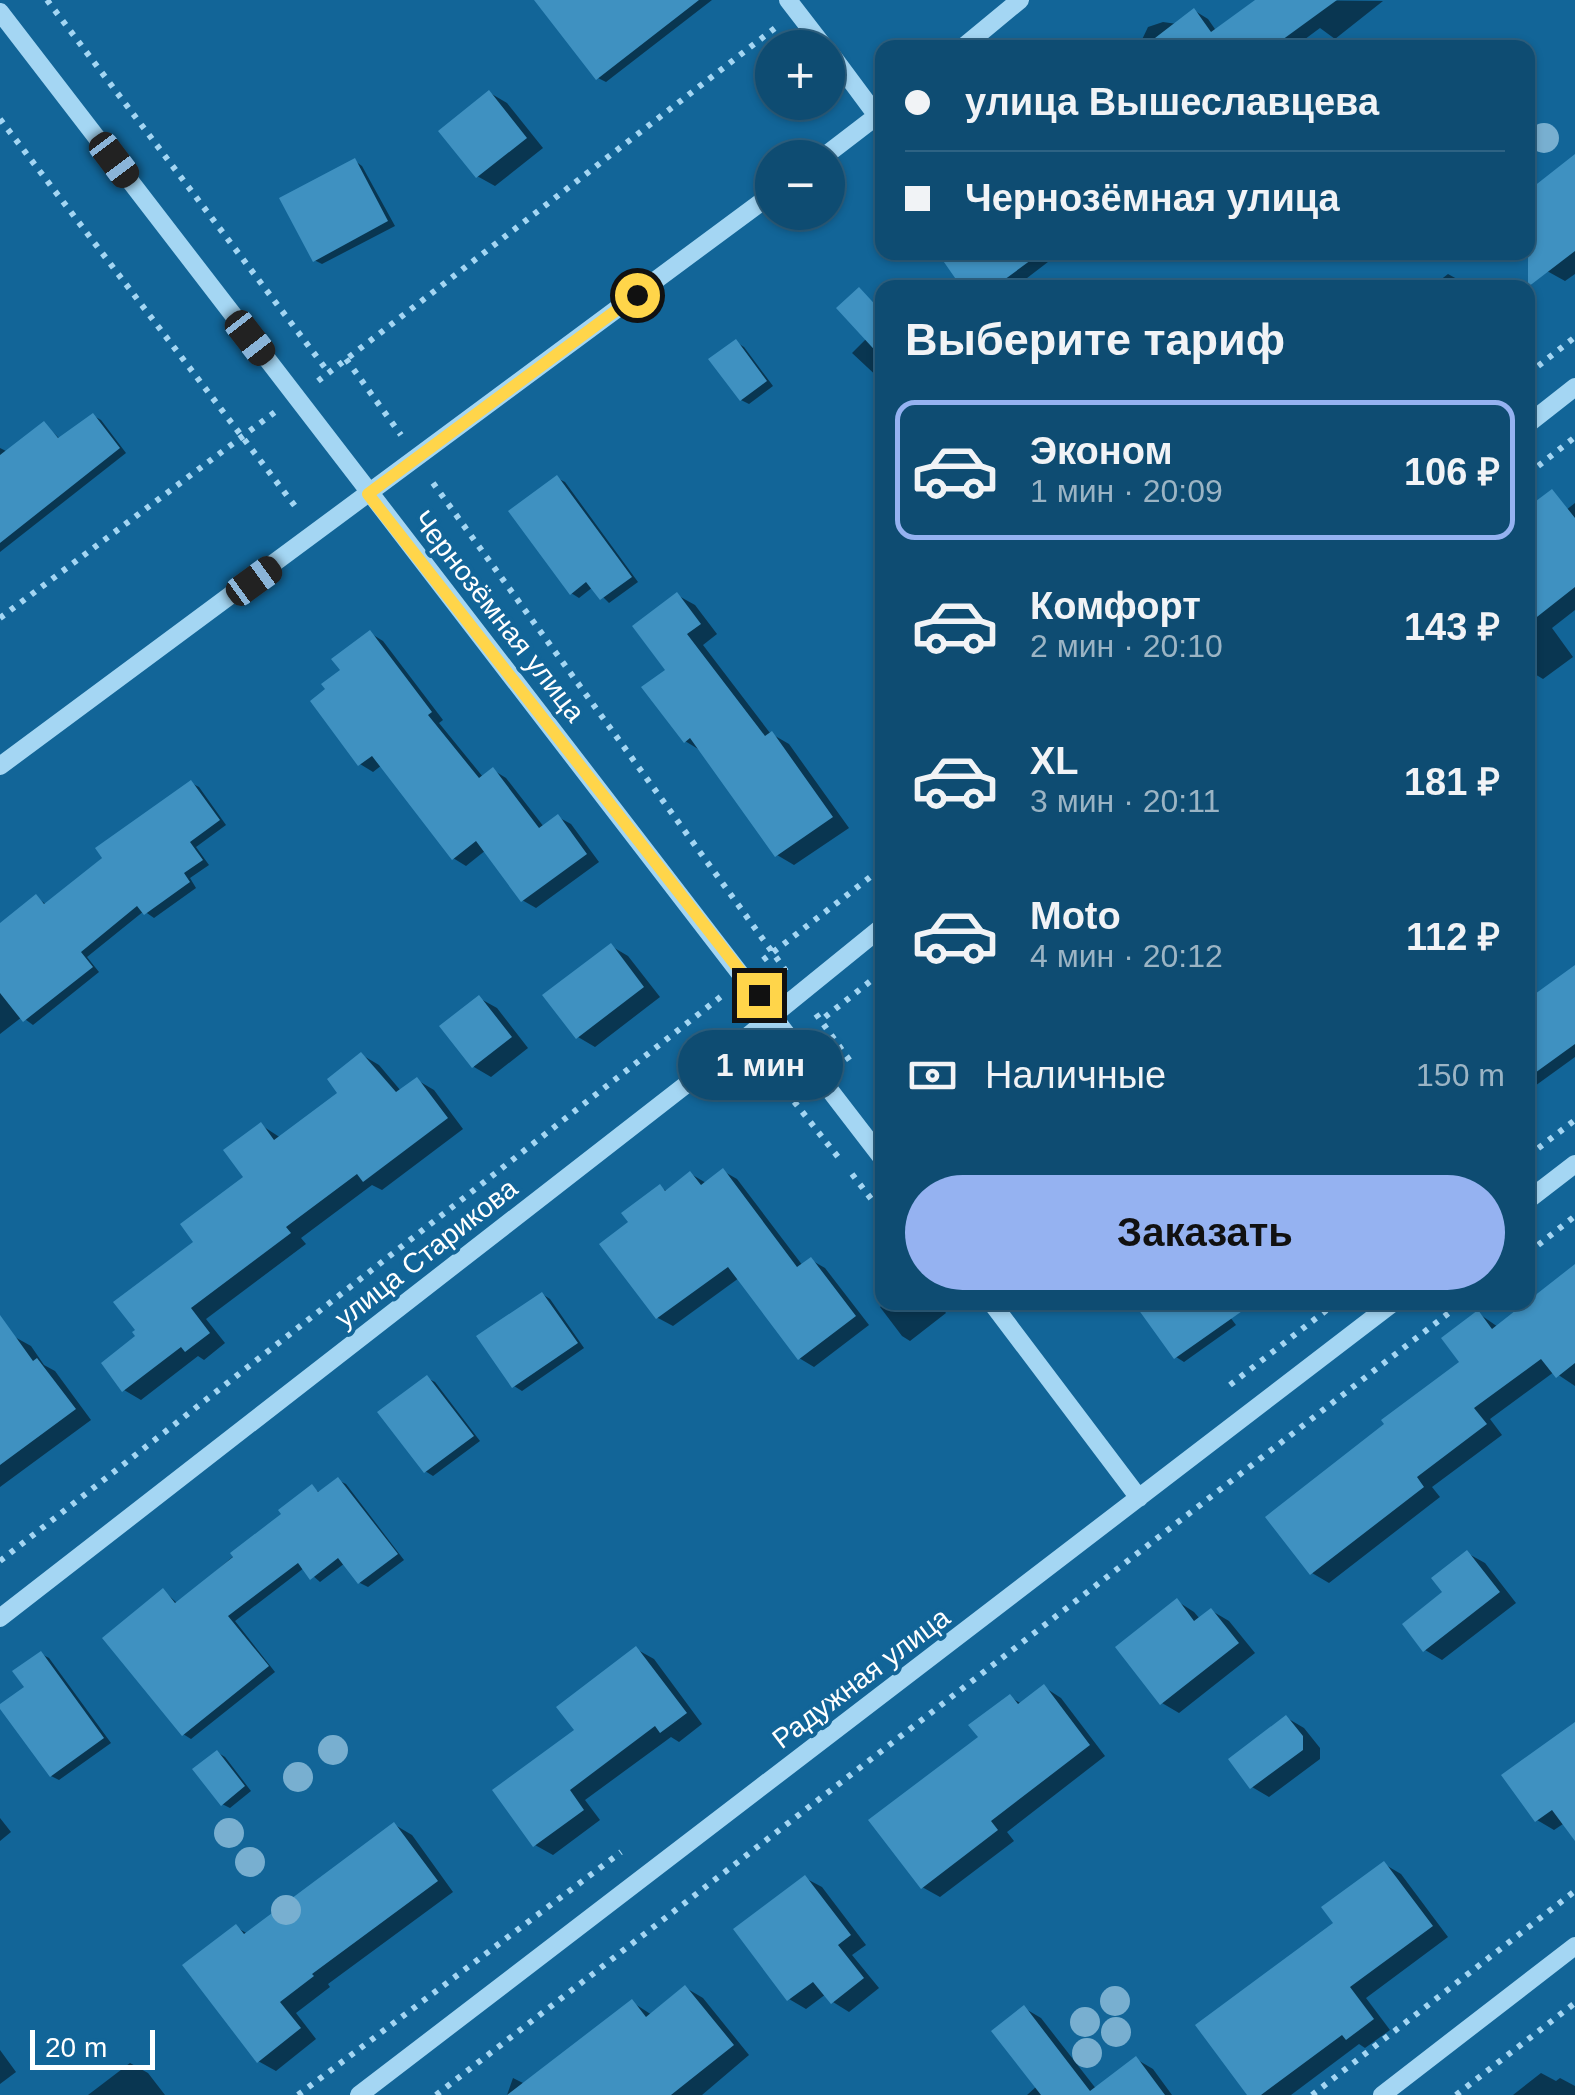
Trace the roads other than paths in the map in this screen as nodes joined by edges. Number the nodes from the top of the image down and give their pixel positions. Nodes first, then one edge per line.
1 (1020, 0) edge
2 (793, 6) edge
3 (0, 12) edge
4 (811, 30) edge
5 (972, 40) edge
6 (845, 72) edge
7 (875, 108) edge
8 (875, 118) edge
9 (845, 141) edge
10 (755, 207) edge
11 (1575, 388) edge
12 (1535, 419) edge
13 (368, 494) junction
14 (0, 766) edge
15 (875, 933) edge
16 (773, 1014) junction
17 (875, 1149) edge
18 (1575, 1164) edge
19 (1535, 1195) edge
20 (997, 1310) edge
21 (1384, 1310) edge
22 (1139, 1498) junction
23 (0, 1618) edge
24 (1575, 1946) edge
25 (359, 2095) edge
26 (1382, 2095) edge

1 - 5 street
2 - 4 street
3 - 13 street, Чернозёмная улица
6 - 7 street
8 - 9 street
10 - 13 street
11 - 12 street
13 - 14 street
13 - 16 street, Чернозёмная улица
15 - 16 street, улица Старикова
16 - 17 street, Чернозёмная улица
16 - 23 street, улица Старикова
18 - 19 street
20 - 22 street
21 - 22 street, Радужная улица
22 - 25 street, Радужная улица
24 - 26 street

